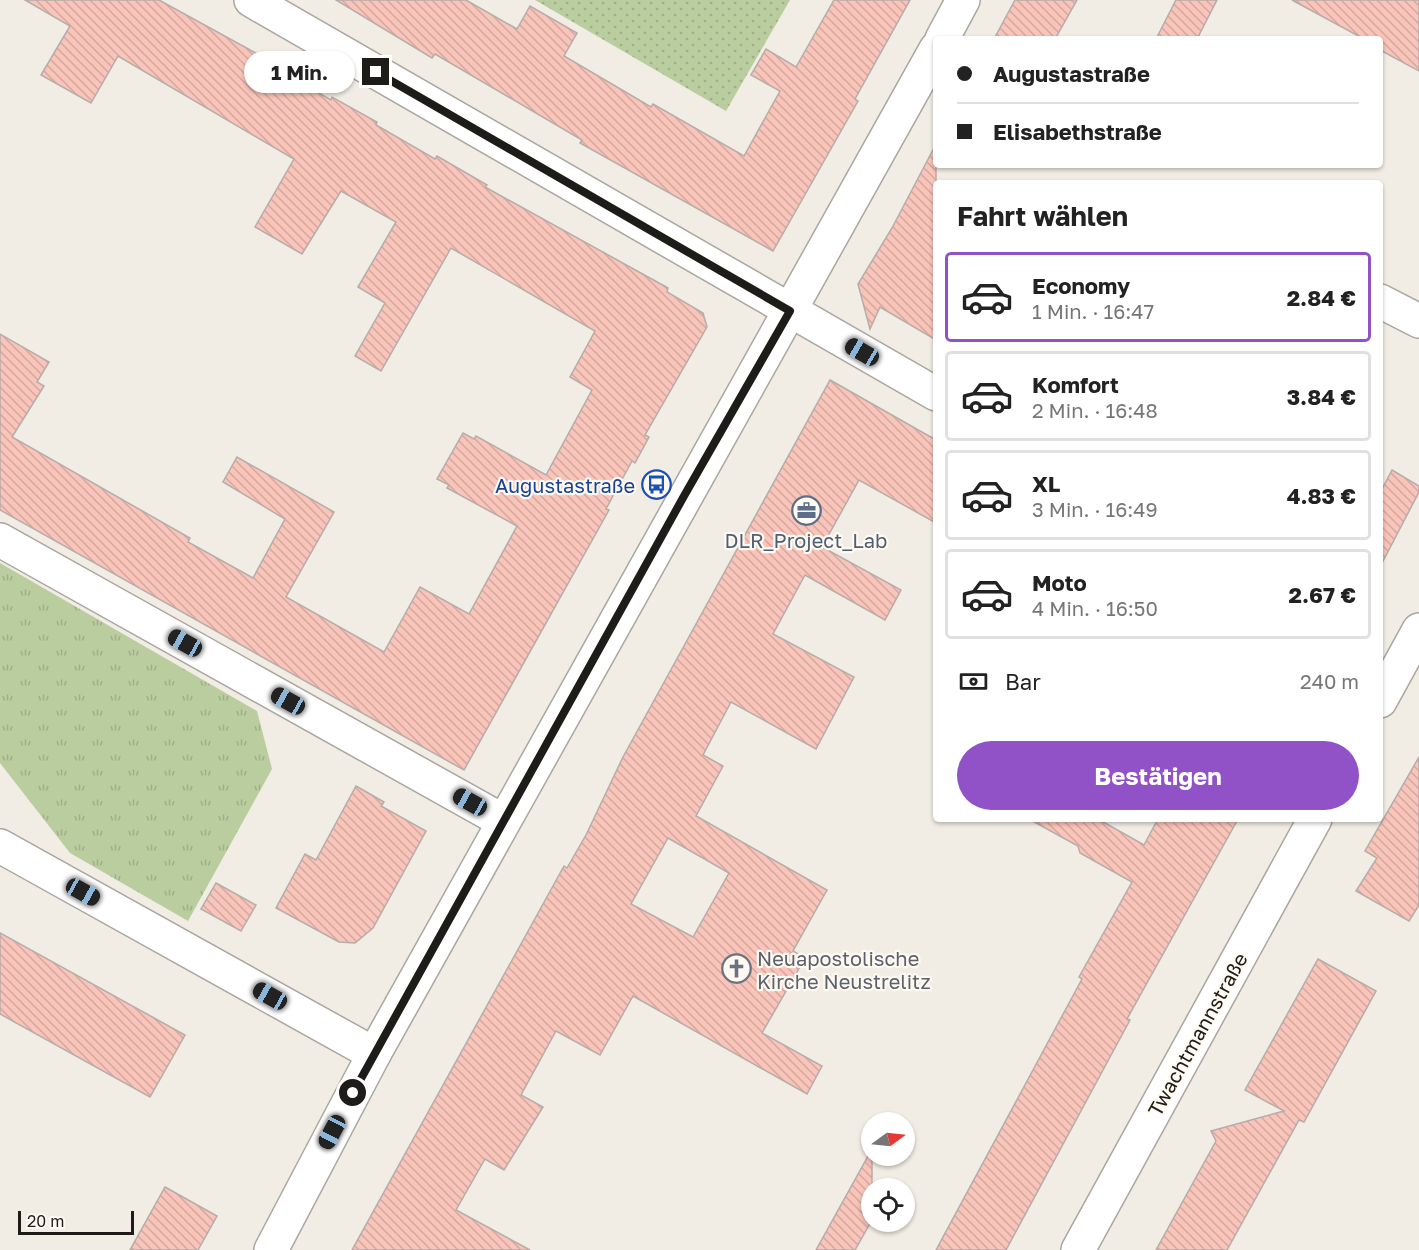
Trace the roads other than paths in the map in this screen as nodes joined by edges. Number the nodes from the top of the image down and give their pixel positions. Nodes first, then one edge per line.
1 (251, 0) edge
2 (963, 0) edge
3 (944, 36) edge
4 (933, 54) edge
5 (1383, 303) edge
6 (790, 311) junction
7 (1419, 321) edge
8 (933, 392) edge
9 (0, 540) edge
10 (1419, 630) edge
11 (1400, 661) edge
12 (1383, 695) edge
13 (503, 821) junction
14 (1313, 822) edge
15 (0, 846) edge
16 (374, 1054) junction
17 (270, 1250) edge
18 (1078, 1250) edge

1 - 6 street
2 - 3 street
4 - 6 street
5 - 7 street
6 - 8 street
6 - 13 street
9 - 13 street
10 - 11 street
11 - 12 street
13 - 16 street
14 - 18 street, Twachtmannstraße
15 - 16 street
16 - 17 street

